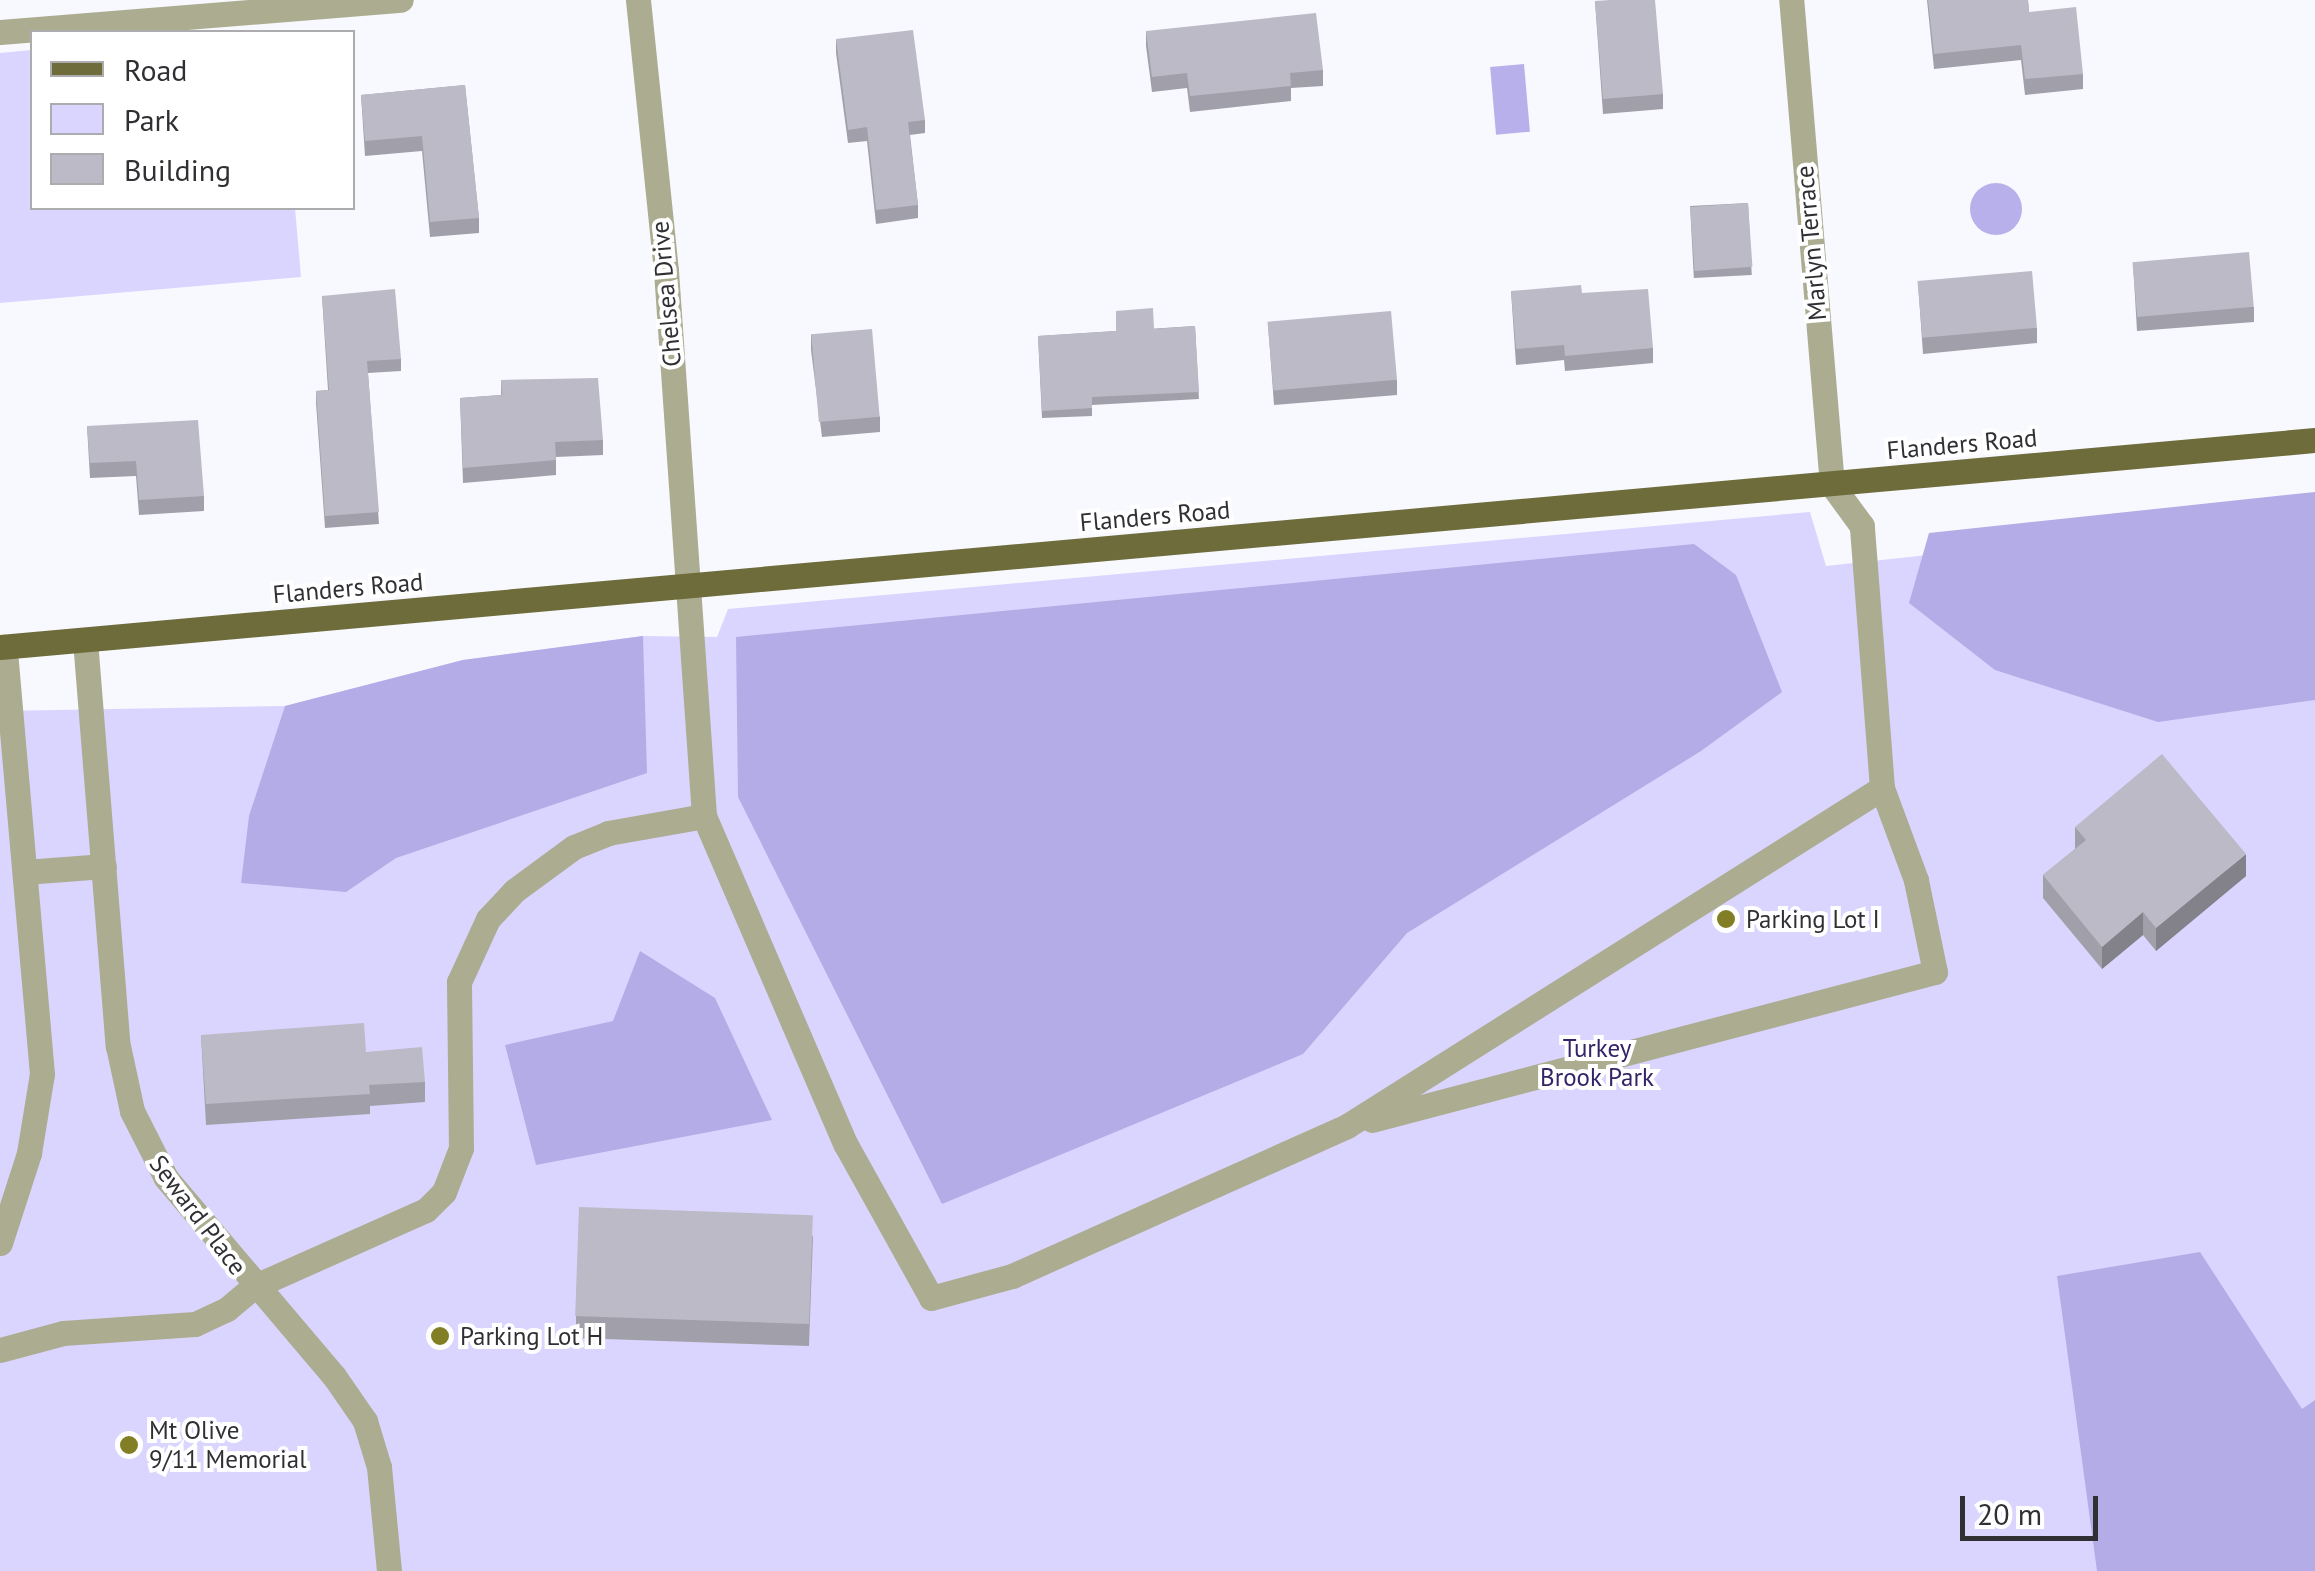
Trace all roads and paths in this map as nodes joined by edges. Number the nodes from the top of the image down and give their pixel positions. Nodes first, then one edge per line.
1 (401, 0) edge
2 (638, 0) edge
3 (1792, 0) edge
4 (0, 32) edge
5 (2315, 440) edge
6 (1832, 485) junction
7 (691, 588) junction
8 (85, 640) junction
9 (2, 647) edge
10 (1882, 788) junction
11 (704, 816) junction
12 (104, 866) junction
13 (24, 872) junction
14 (1346, 1126) junction
15 (0, 1243) edge
16 (252, 1287) junction
17 (0, 1350) edge
18 (389, 1571) edge

1 - 4 street
2 - 7 street, Chelsea Drive
3 - 6 street, Marlyn Terrace
5 - 6 main road, Flanders Road
6 - 7 main road, Flanders Road
6 - 10 street
7 - 8 main road, Flanders Road
7 - 11 street, Chelsea Drive
8 - 9 main road, Flanders Road
8 - 12 street, Seward Place
9 - 13 street
10 - 14 street
10 - 14 street
11 - 14 street
11 - 16 street
12 - 13 street
12 - 16 street, Seward Place
13 - 15 street
16 - 17 street
16 - 18 street, Seward Place

